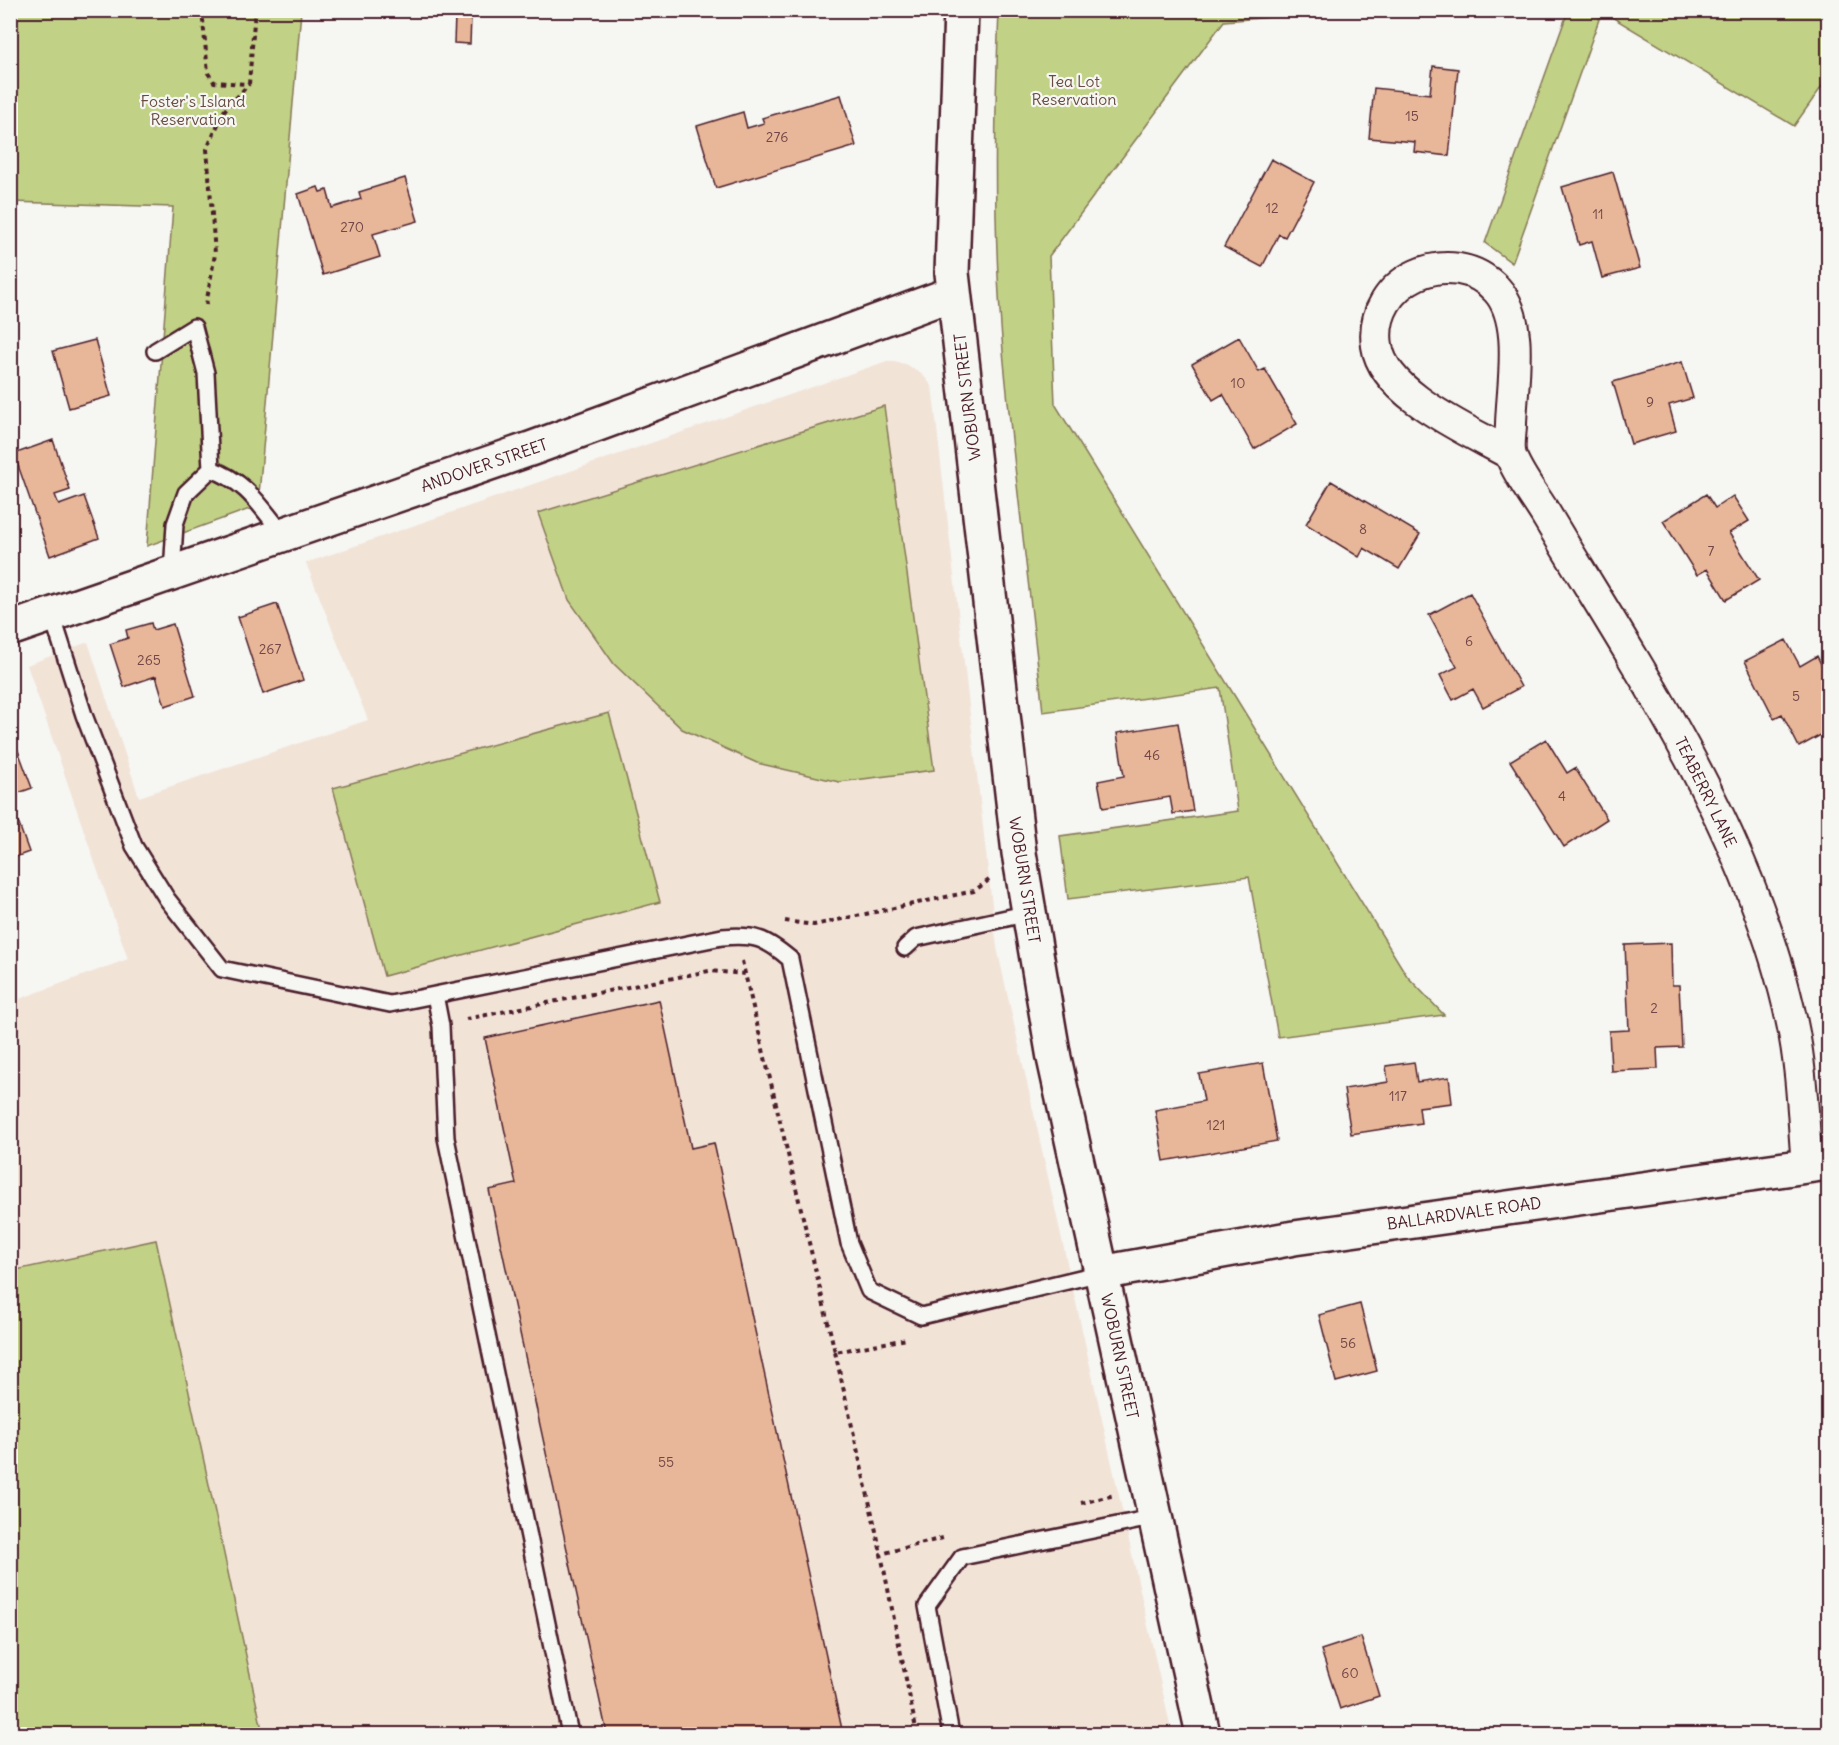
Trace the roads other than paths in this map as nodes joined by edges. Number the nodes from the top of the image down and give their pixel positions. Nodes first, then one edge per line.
1 (961, 10) edge
2 (954, 292) junction
3 (155, 351) dead end
4 (1510, 454) junction
5 (212, 469) junction
6 (283, 534) junction
7 (172, 573) junction
8 (52, 615) junction
9 (10, 629) edge
10 (1029, 913) junction
11 (905, 948) dead end
12 (435, 995) junction
13 (1818, 1165) edge
14 (1101, 1273) junction
15 (1156, 1517) junction
16 (570, 1734) edge
17 (951, 1734) edge
18 (1203, 1734) edge

1 - 2 street, WOBURN STREET
2 - 6 street, ANDOVER STREET
2 - 10 street, WOBURN STREET
3 - 5 lane
4 - 4 street, TEABERRY LANE
4 - 13 street, TEABERRY LANE
5 - 6 lane
5 - 7 lane
6 - 7 street, ANDOVER STREET
7 - 8 street, ANDOVER STREET
8 - 9 street, ANDOVER STREET
8 - 12 lane
10 - 11 lane
10 - 14 street, WOBURN STREET
12 - 14 lane
12 - 16 lane
13 - 14 street, BALLARDVALE ROAD
14 - 15 street, WOBURN STREET
15 - 17 lane
15 - 18 street, WOBURN STREET

